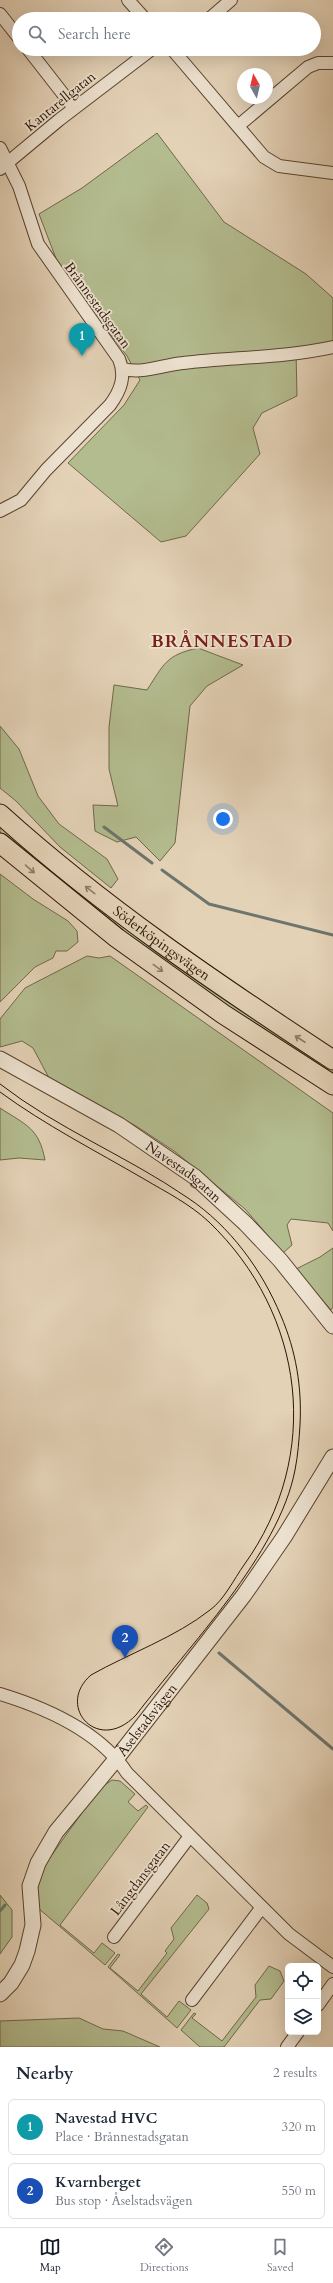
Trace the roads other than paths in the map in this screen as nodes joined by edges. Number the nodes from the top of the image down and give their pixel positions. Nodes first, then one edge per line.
1 (128, 0) edge
2 (231, 0) edge
3 (139, 12) edge
4 (217, 12) edge
5 (0, 14) edge
6 (12, 29) edge
7 (33, 56) edge
8 (143, 56) edge
9 (178, 56) edge
10 (333, 63) edge
11 (74, 108) junction
12 (238, 126) junction
13 (0, 148) edge
14 (3, 166) edge
15 (333, 173) edge
16 (333, 347) edge
17 (123, 369) junction
18 (0, 512) edge
19 (0, 814) edge
20 (0, 843) edge
21 (0, 1058) edge
22 (333, 1060) edge
23 (333, 1085) edge
24 (333, 1326) edge
25 (333, 1457) edge
26 (0, 1694) edge
27 (117, 1758) junction
28 (190, 1836) junction
29 (262, 1907) junction
30 (114, 1937) dead end
31 (333, 1966) edge
32 (333, 1984) edge
33 (0, 1994) edge
34 (192, 2000) dead end
35 (321, 2002) edge
36 (296, 2035) edge
37 (287, 2047) edge

1 - 3 street
2 - 4 street
5 - 6 street
7 - 11 street
8 - 11 street, Kantarellgatan
9 - 12 street
10 - 12 street
11 - 14 street, Kantarellgatan
12 - 15 street
13 - 14 street, Brånnestadsgatan
14 - 17 street, Brånnestadsgatan
16 - 17 street
17 - 18 street, Brånnestadsgatan
22 -> 19 highway, Söderköpingsvägen
20 -> 23 highway, Söderköpingsvägen
21 - 24 street, Navestadsgatan
25 - 27 street, Åselstadsvägen
26 - 27 street, Långdansgatan
27 - 28 street, Långdansgatan
27 - 33 street, Åselstadsvägen
28 - 29 street, Långdansgatan
28 - 30 street, Långdansgatan
29 - 31 street, Långdansgatan
29 - 34 street
32 - 35 street
36 - 37 street

